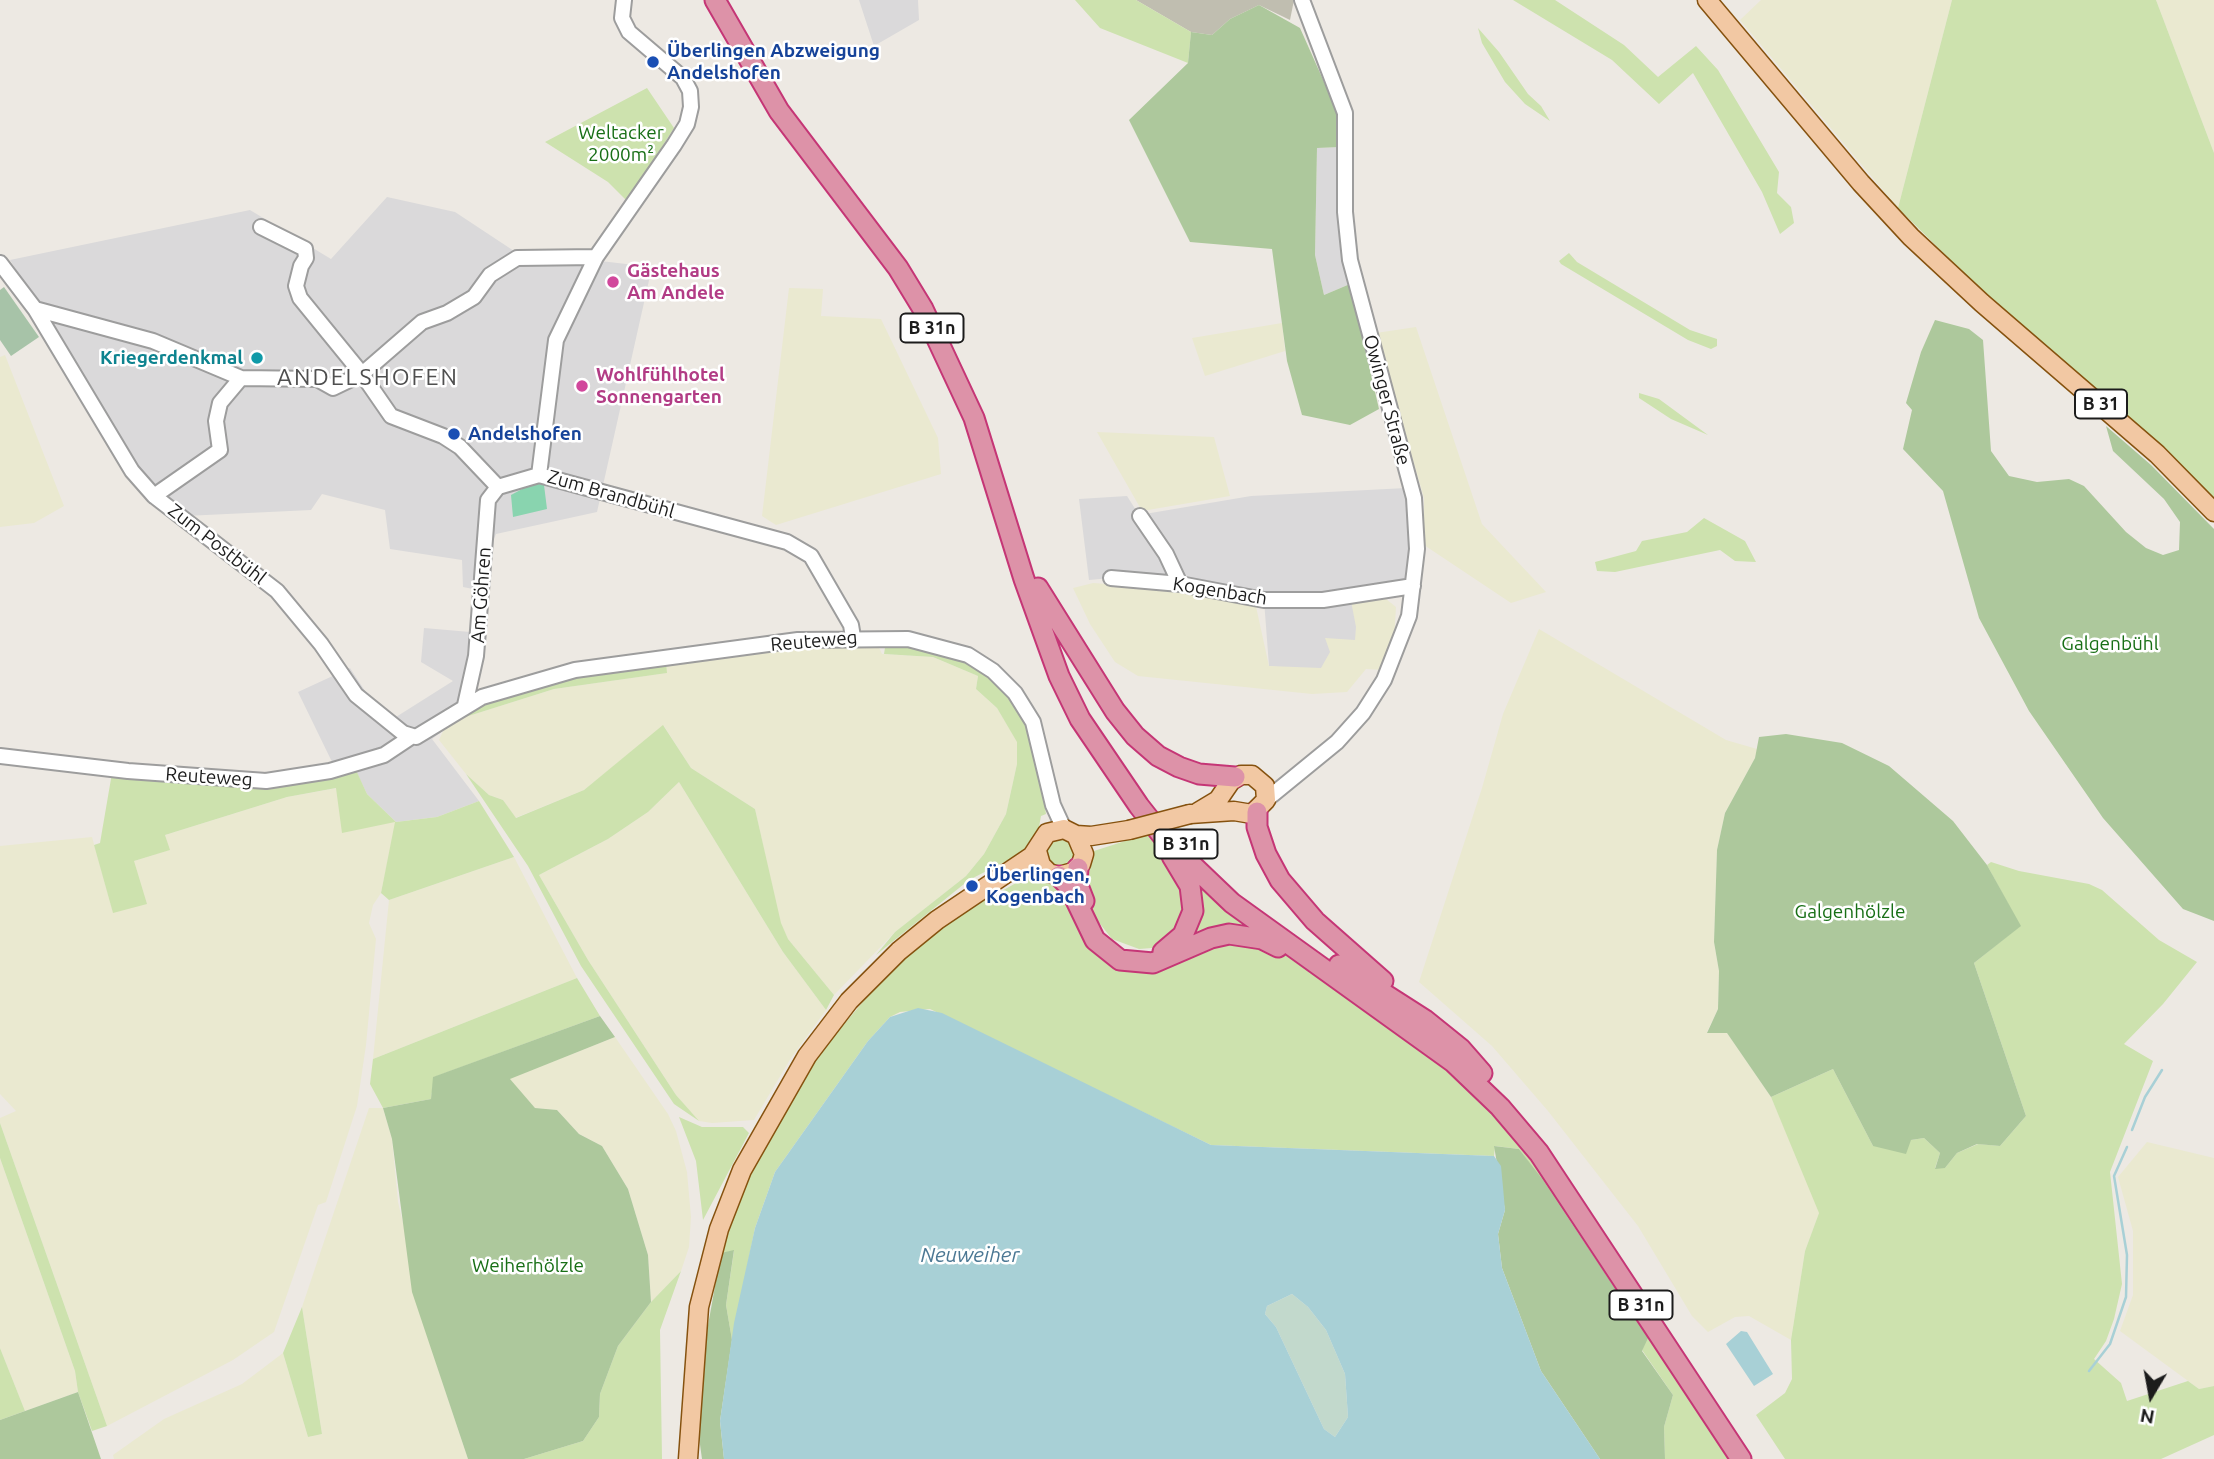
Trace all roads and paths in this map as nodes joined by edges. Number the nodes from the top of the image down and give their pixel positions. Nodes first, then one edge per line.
1 (624, 0) edge
2 (1302, 0) edge
3 (1707, 0) edge
4 (717, 3) edge
5 (261, 227) dead end
6 (596, 257) junction
7 (0, 263) edge
8 (36, 309) junction
9 (362, 374) junction
10 (242, 378) junction
11 (540, 475) junction
12 (498, 487) junction
13 (153, 496) junction
14 (2214, 512) edge
15 (1140, 516) dead end
16 (1111, 578) dead end
17 (1180, 584) junction
18 (1413, 586) junction
19 (1038, 587) junction
20 (853, 637) junction
21 (465, 705) junction
22 (411, 737) junction
23 (0, 756) edge
24 (1301, 771) junction
25 (1262, 782) junction
26 (1230, 784) junction
27 (1261, 806) junction
28 (1234, 811) junction
29 (1194, 813) junction
30 (1165, 839) junction
31 (1070, 843) junction
32 (1037, 850) junction
33 (1052, 873) junction
34 (1007, 876) junction
35 (1298, 953) junction
36 (1424, 1020) junction
37 (1539, 1153) junction
38 (688, 1459) edge
39 (1741, 1459) edge

1 - 6 street, Zum Brandbühl
2 - 18 street, Owinger Straße
3 - 14 main road, B 31
4 - 19 highway, B 31n
4 - 30 highway, B 31n
5 - 9 street
6 - 9 street
6 - 11 street, Zum Brandbühl
7 - 8 street, Zum Postbühl
8 - 10 street
8 - 13 street, Zum Postbühl
9 - 10 street
9 - 12 street
10 - 13 street
11 - 12 street
11 - 20 street, Zum Brandbühl
12 - 21 street, Am Göhren
13 - 22 street, Zum Postbühl
15 - 17 street
16 - 17 street, Kogenbach
17 - 18 street, Kogenbach
18 - 24 street, Owinger Straße
19 - 26 highway
19 - 36 highway, B 31n
20 - 21 street, Reuteweg
20 - 31 street, Reuteweg
21 - 22 street
22 - 23 street, Reuteweg
24 - 25 street, Owinger Straße
24 - 27 street, Owinger Straße
25 - 26 main road
25 - 27 main road
26 - 28 main road
26 - 29 main road
27 - 28 main road
27 - 36 highway
28 - 29 main road
29 - 31 main road, bridge
30 - 31 highway
30 - 35 highway, B 31n
31 - 32 main road
31 - 33 main road
32 - 33 main road
32 - 34 main road
33 - 34 main road
33 - 35 highway
34 - 38 main road
35 - 37 highway, B 31n
36 - 37 highway, B 31n
37 - 39 highway, B 31n

